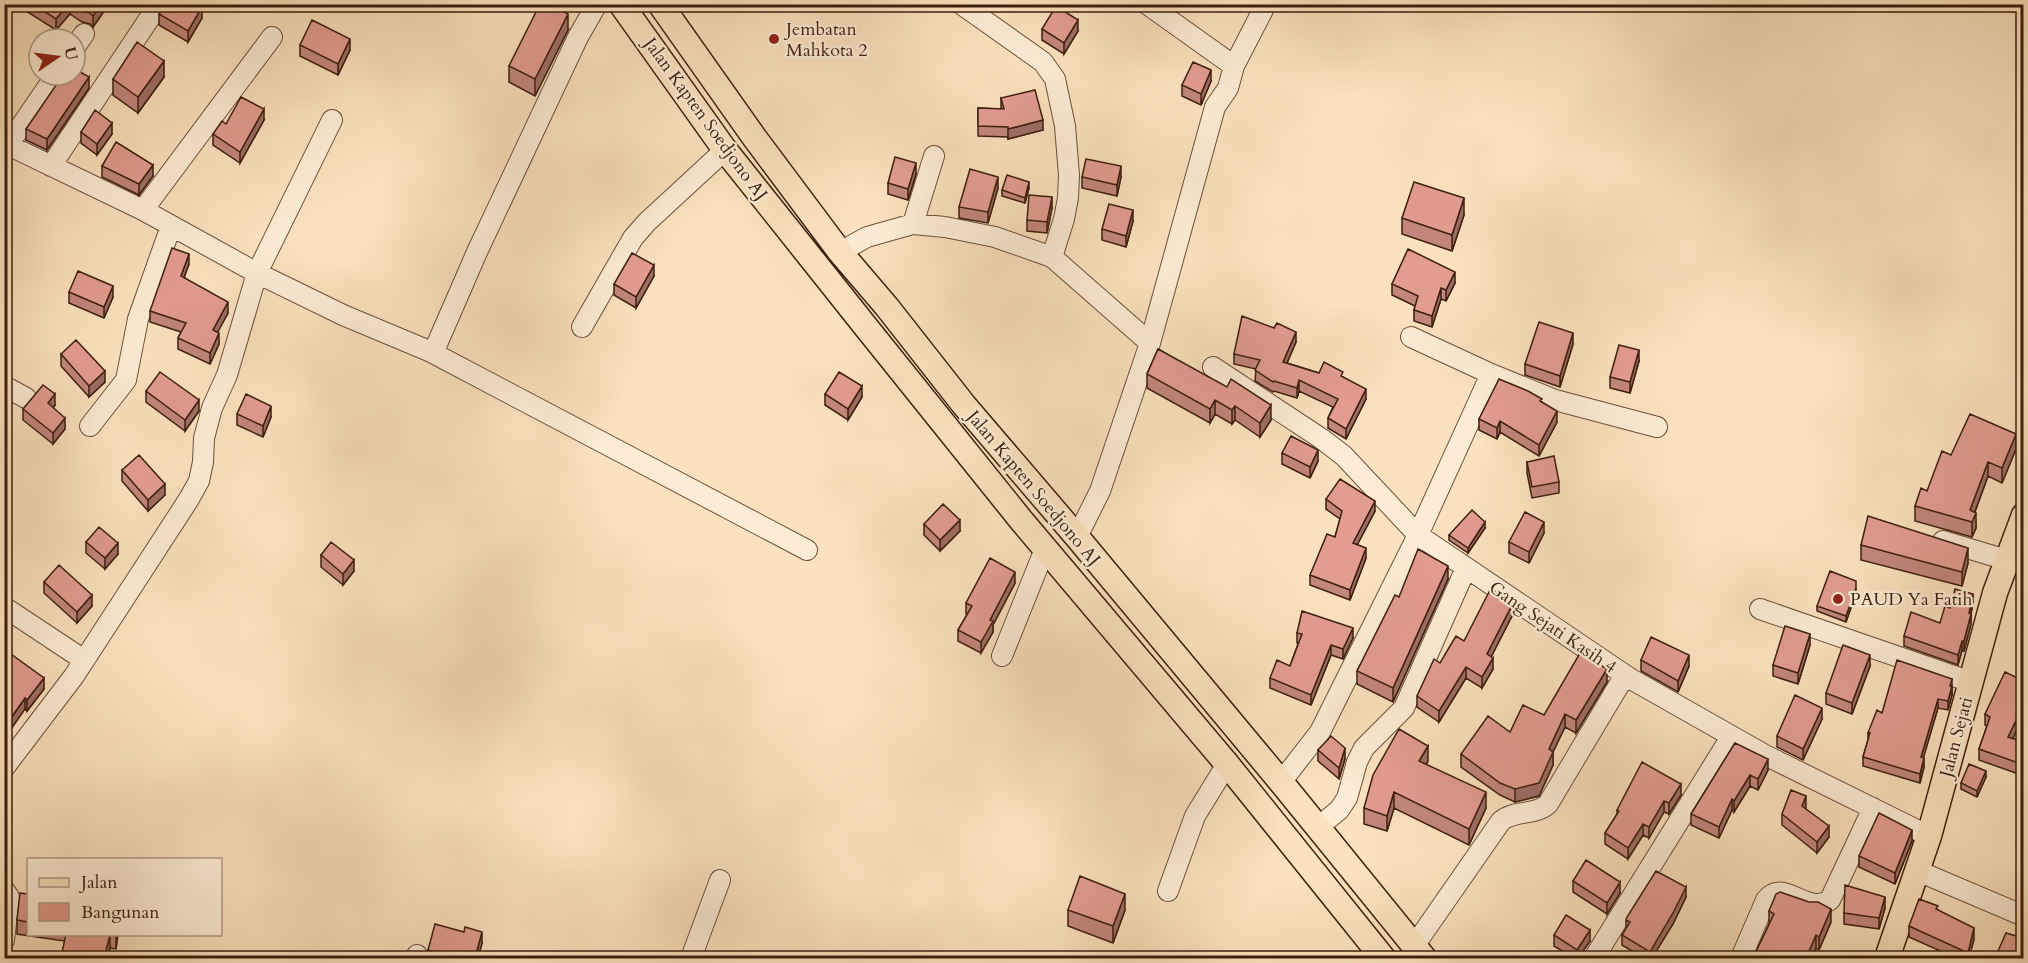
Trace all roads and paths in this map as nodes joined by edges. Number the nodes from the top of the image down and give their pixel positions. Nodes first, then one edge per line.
1 (159, 4) edge
2 (597, 4) edge
3 (621, 4) edge
4 (660, 4) edge
5 (961, 4) edge
6 (1266, 4) edge
7 (1148, 5) edge
8 (272, 37) dead end
9 (1234, 66) junction
10 (47, 87) edge
11 (332, 120) dead end
12 (6, 144) edge
13 (725, 150) junction
14 (934, 156) dead end
15 (51, 166) junction
16 (143, 210) junction
17 (913, 224) junction
18 (171, 226) junction
19 (840, 252) junction
20 (1052, 257) junction
21 (257, 273) junction
22 (582, 327) dead end
23 (1411, 337) dead end
24 (1150, 343) junction
25 (429, 351) junction
26 (1213, 367) dead end
27 (1491, 375) junction
28 (4, 386) edge
29 (26, 398) dead end
30 (90, 426) dead end
31 (1657, 427) dead end
32 (1044, 499) junction
33 (2024, 515) edge
34 (1021, 520) junction
35 (1920, 534) edge
36 (1418, 535) junction
37 (1077, 537) junction
38 (1045, 549) junction
39 (807, 550) dead end
40 (2007, 560) junction
41 (1466, 568) junction
42 (4, 608) edge
43 (1760, 609) dead end
44 (1002, 656) dead end
45 (84, 660) junction
46 (1625, 675) junction
47 (1971, 682) junction
48 (1731, 736) junction
49 (1227, 764) junction
50 (4, 768) edge
51 (1281, 782) junction
52 (1873, 808) junction
53 (1318, 827) junction
54 (1929, 836) junction
55 (1918, 871) junction
56 (720, 879) dead end
57 (4, 890) edge
58 (1168, 891) dead end
59 (2024, 916) edge
60 (4, 940) edge
61 (1419, 952) edge
62 (692, 958) edge
63 (1383, 958) edge
64 (1594, 958) edge
65 (1740, 958) edge
66 (1887, 958) edge

1 - 15 street
2 - 25 street
3 - 13 main road, Jalan Kapten Soedjono AJ
4 - 19 main road, Jalan Kapten Soedjono AJ
5 - 20 street
6 - 9 street
7 - 9 street
8 - 16 street
9 - 24 street
10 - 12 street
11 - 21 street
12 - 15 street
13 - 22 street
13 - 34 main road, Jalan Kapten Soedjono AJ
14 - 17 street
15 - 16 street
16 - 18 street
17 - 19 street
17 - 20 street
18 - 21 street
18 - 30 street
19 - 32 main road, Jalan Kapten Soedjono AJ
20 - 24 street
21 - 25 street
21 - 45 street
23 - 27 street
24 - 37 street
25 - 39 street
26 - 36 street, Gang Sejati Kasih 4
27 - 31 street
27 - 36 street
28 - 29 street
32 - 34 main road
32 - 37 main road, Jalan Kapten Soedjono AJ
33 - 40 main road, Jalan Sejati
34 - 38 main road, Jalan Kapten Soedjono AJ
35 - 40 street
36 - 41 street, Gang Sejati Kasih 4
36 - 51 street
37 - 51 main road, Jalan Kapten Soedjono AJ
38 - 44 street
38 - 49 main road, Jalan Kapten Soedjono AJ
40 - 47 main road, Jalan Sejati
41 - 46 street, Gang Sejati Kasih 4
41 - 53 street
42 - 45 street
43 - 47 street
45 - 50 street
46 - 48 street, Gang Sejati Kasih 4
46 - 61 street
47 - 54 main road, Jalan Sejati
48 - 52 street, Gang Sejati Kasih 4
48 - 64 street
49 - 58 street
49 - 63 main road, Jalan Kapten Soedjono AJ
51 - 53 main road, Jalan Kapten Soedjono AJ
52 - 54 street, Gang Sejati Kasih 4
52 - 65 street
53 - 61 main road, Jalan Kapten Soedjono AJ
54 - 55 main road, Jalan Sejati
55 - 59 street
55 - 66 main road, Jalan Sejati
56 - 62 street
57 - 60 street

